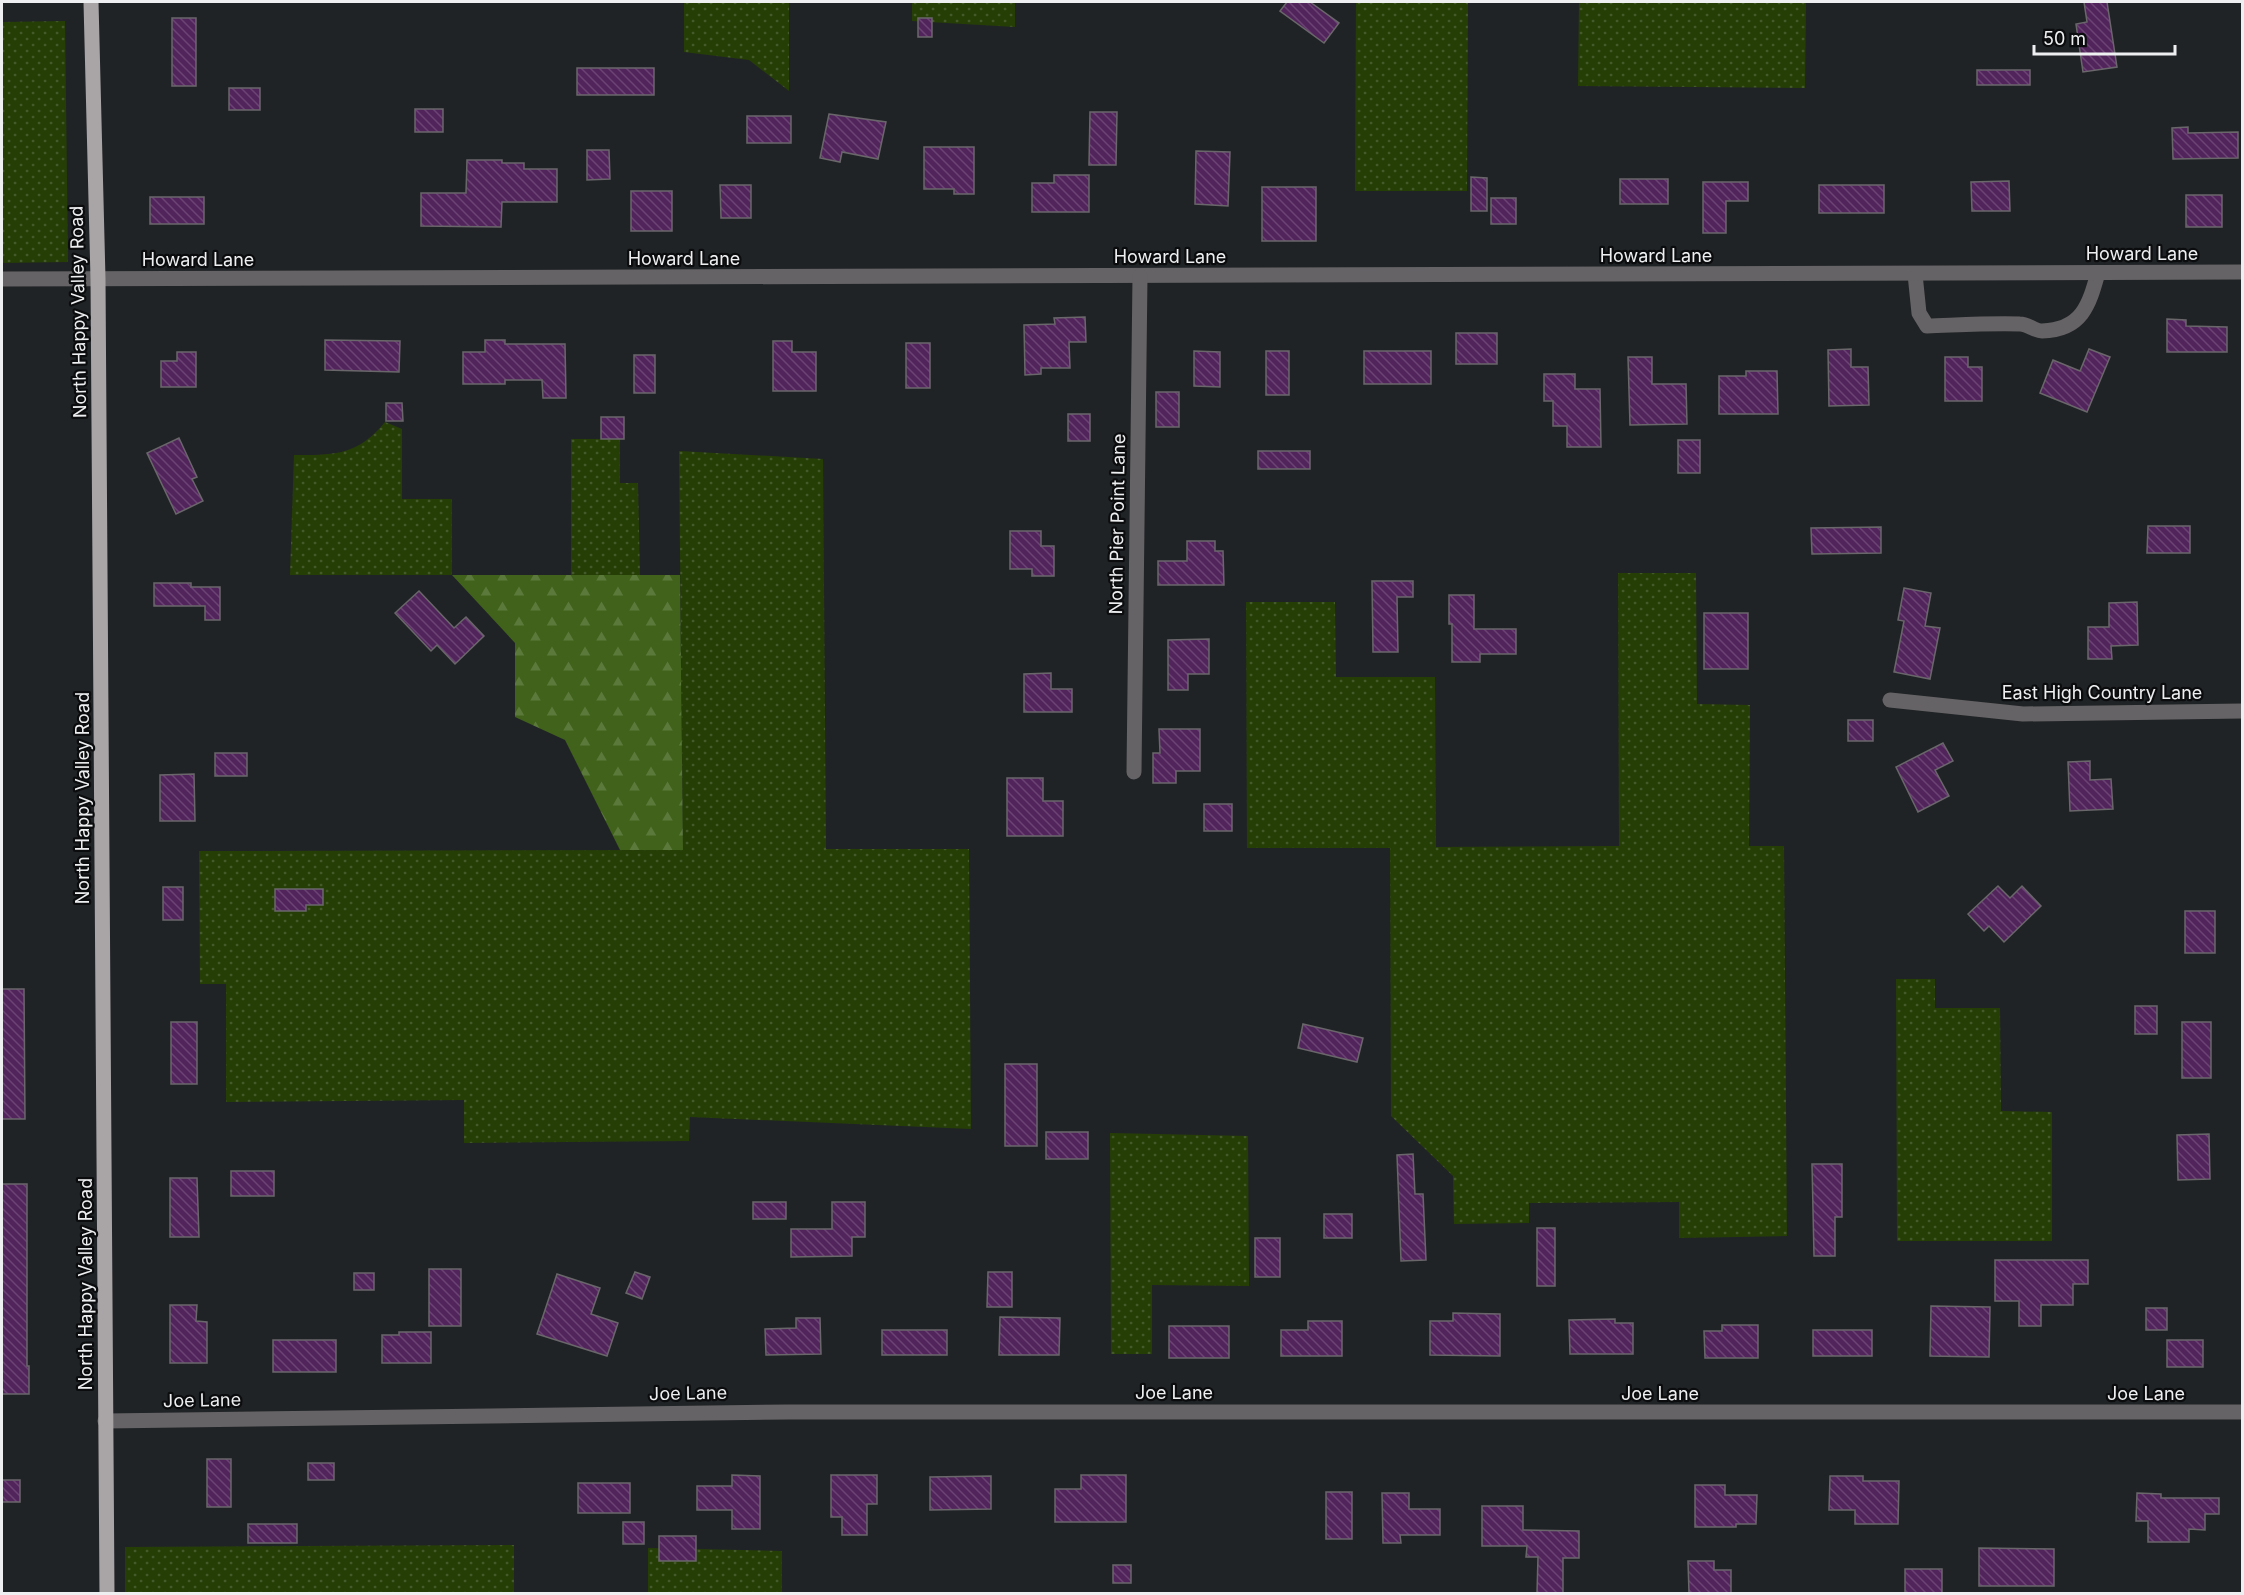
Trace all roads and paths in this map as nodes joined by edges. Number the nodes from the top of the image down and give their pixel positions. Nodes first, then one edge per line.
1 (91, 2) edge
2 (2242, 272) edge
3 (2098, 273) junction
4 (1915, 274) junction
5 (1140, 276) junction
6 (2, 279) edge
7 (98, 279) junction
8 (1890, 700) dead end
9 (2242, 711) edge
10 (1134, 772) dead end
11 (2242, 1412) edge
12 (105, 1421) junction
13 (107, 1593) edge

1 - 7 main road, North Happy Valley Road
2 - 3 street, Howard Lane
3 - 4 street, Howard Lane
3 - 4 street
4 - 5 street, Howard Lane
5 - 7 street, Howard Lane
5 - 10 street, North Pier Point Lane
6 - 7 street, Howard Lane
7 - 12 main road, North Happy Valley Road
8 - 9 street, East High Country Lane
11 - 12 street, Joe Lane
12 - 13 main road, North Happy Valley Road

